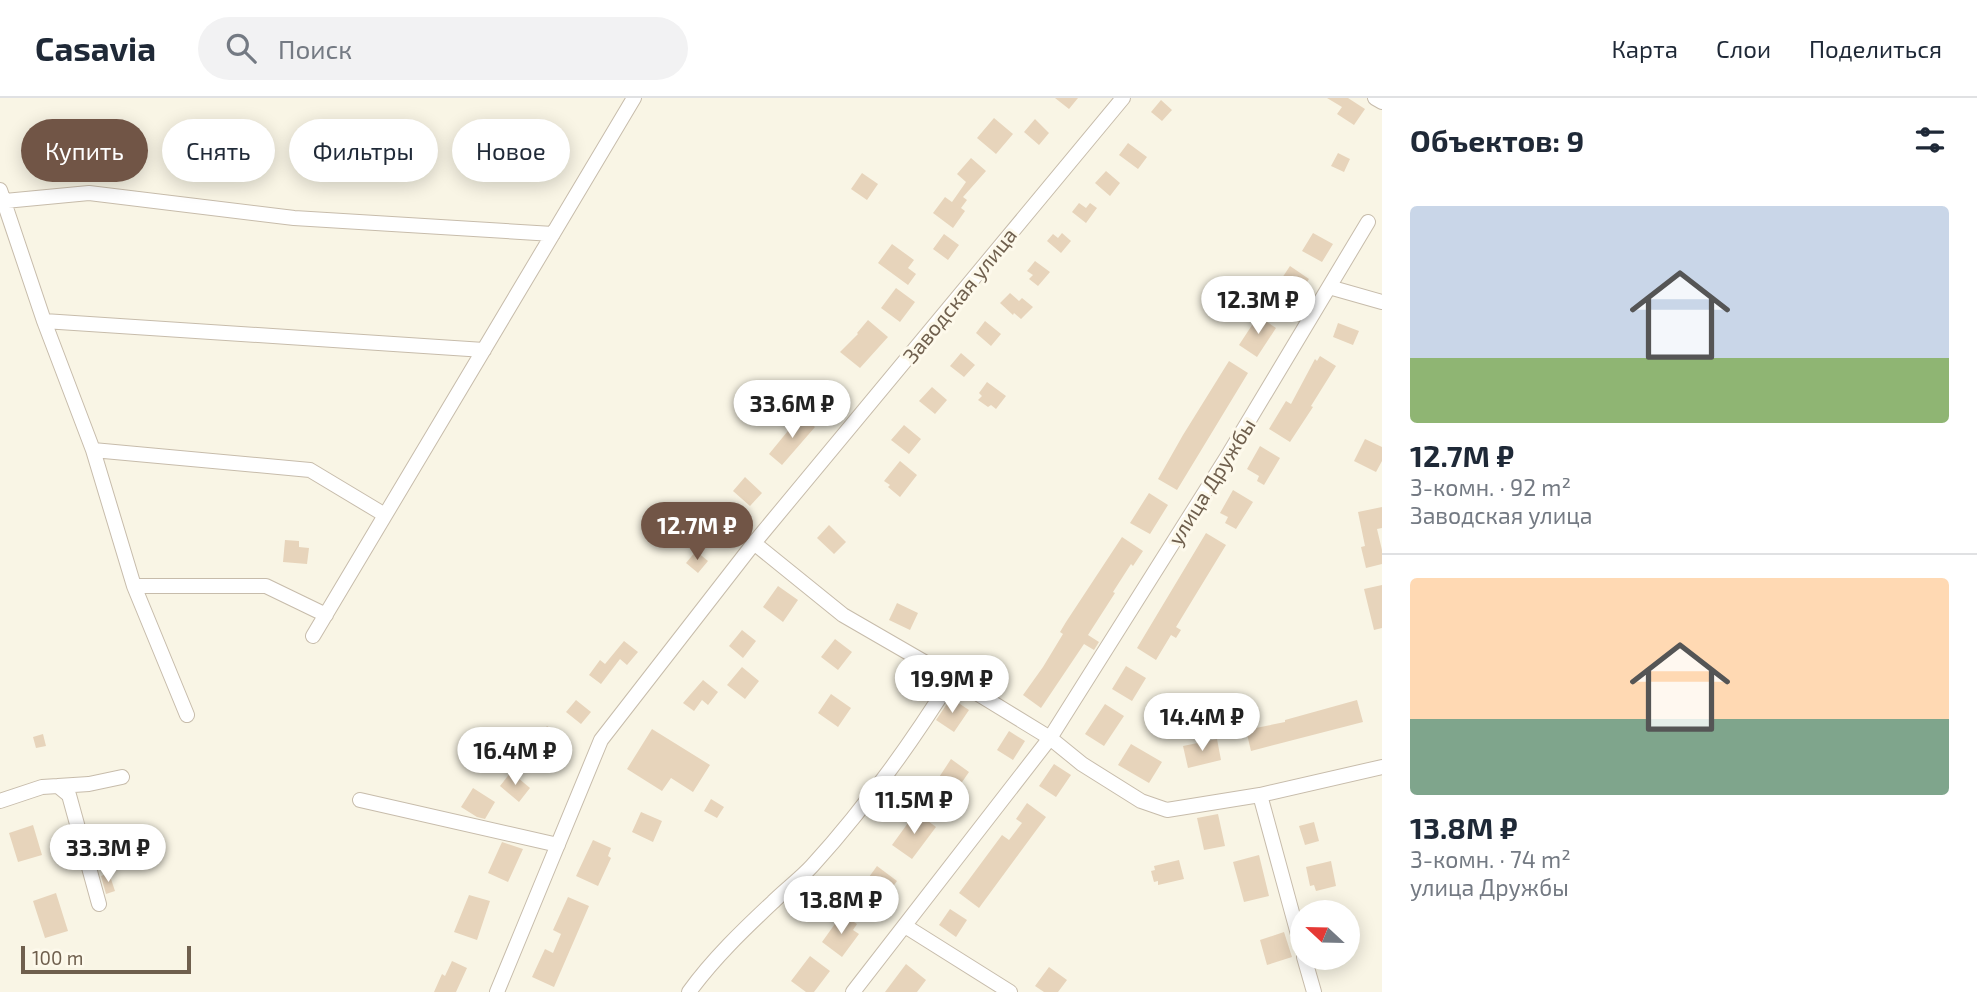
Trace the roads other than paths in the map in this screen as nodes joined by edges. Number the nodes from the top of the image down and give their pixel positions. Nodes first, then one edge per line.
1 (634, 98) edge
2 (1123, 98) edge
3 (1375, 98) edge
4 (1382, 102) edge
5 (3, 195) edge
6 (1368, 222) dead end
7 (552, 234) junction
8 (1329, 287) junction
9 (1382, 302) edge
10 (44, 321) junction
11 (484, 350) junction
12 (93, 450) junction
13 (385, 515) junction
14 (754, 543) junction
15 (134, 586) junction
16 (326, 615) junction
17 (313, 636) dead end
18 (951, 678) junction
19 (187, 715) dead end
20 (1050, 738) junction
21 (1382, 767) edge
22 (122, 776) dead end
23 (58, 786) junction
24 (1260, 795) junction
25 (360, 800) dead end
26 (0, 801) edge
27 (558, 845) junction
28 (99, 904) dead end
29 (1290, 905) edge
30 (905, 926) junction
31 (1308, 970) edge
32 (497, 992) edge
33 (689, 992) edge
34 (853, 992) edge
35 (1010, 992) edge
36 (1314, 992) edge

1 - 7 street
2 - 14 street, Заводская улица
3 - 4 street
5 - 7 street
5 - 10 street
6 - 8 street, улица Дружбы
7 - 11 street
8 - 9 street
8 - 20 street, улица Дружбы
10 - 11 street
10 - 12 street
11 - 13 street
12 - 13 street
12 - 15 street
13 - 16 street
14 - 18 street
14 - 27 street, Заводская улица
15 - 16 street
15 - 19 street
16 - 17 street
18 - 20 street
18 - 33 street
20 - 24 street
20 - 30 street, улица Дружбы
21 - 24 street
22 - 23 street
23 - 26 street
23 - 28 street
24 - 29 street
25 - 27 street
27 - 32 street, Заводская улица
30 - 34 street, улица Дружбы
30 - 35 street
31 - 36 street

